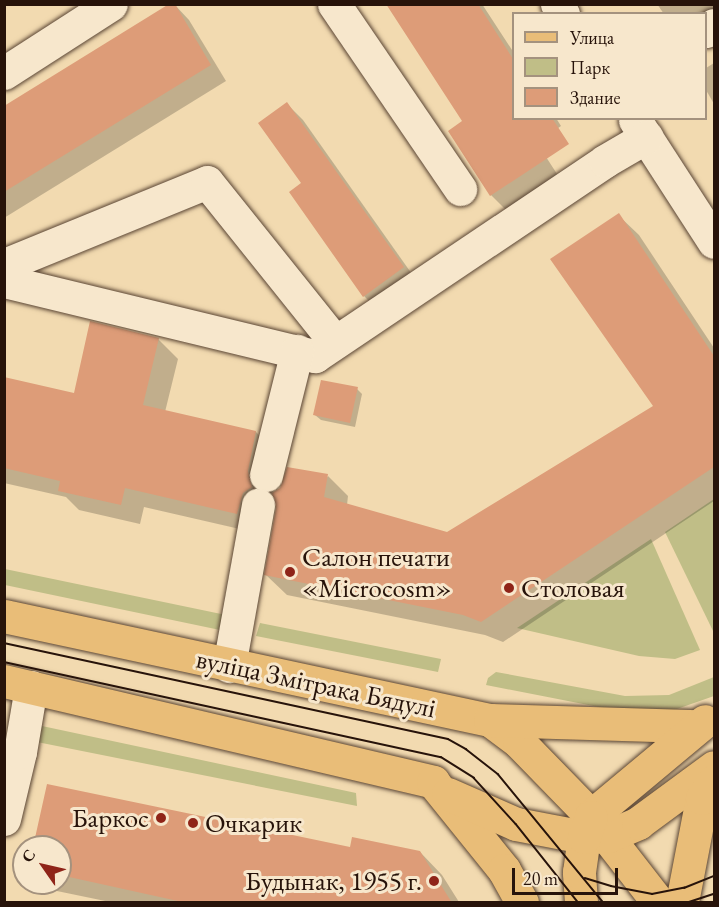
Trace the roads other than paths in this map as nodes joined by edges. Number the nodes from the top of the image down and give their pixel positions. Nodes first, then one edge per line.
1 (111, 4) edge
2 (334, 4) edge
3 (74, 14) edge
4 (4, 73) edge
5 (640, 128) edge
6 (460, 189) dead end
7 (714, 242) edge
8 (4, 265) edge
9 (4, 280) edge
10 (335, 342) junction
11 (297, 351) junction
12 (4, 616) edge
13 (229, 666) junction
14 (18, 684) edge
15 (490, 720) junction
16 (706, 721) edge
17 (714, 767) edge
18 (714, 781) edge
19 (441, 790) junction
20 (4, 819) edge
21 (595, 830) junction
22 (522, 903) edge
23 (581, 903) edge
24 (658, 903) edge
25 (682, 903) edge

1 - 3 street
2 - 6 street
3 - 4 street
5 - 7 street
5 - 10 street
8 - 10 street
9 - 11 street
10 - 11 street
11 - 13 street
12 - 13 main road, вуліца Змітрака Бядулі
13 - 15 main road, вуліца Змітрака Бядулі
14 - 19 main road
14 - 20 street
15 - 16 main road
15 - 21 main road, вуліца Змітрака Бядулі
16 - 21 main road
17 - 21 main road
18 - 25 main road
19 - 21 main road
19 - 22 main road
21 - 23 main road
21 - 24 main road, вуліца Змітрака Бядулі

